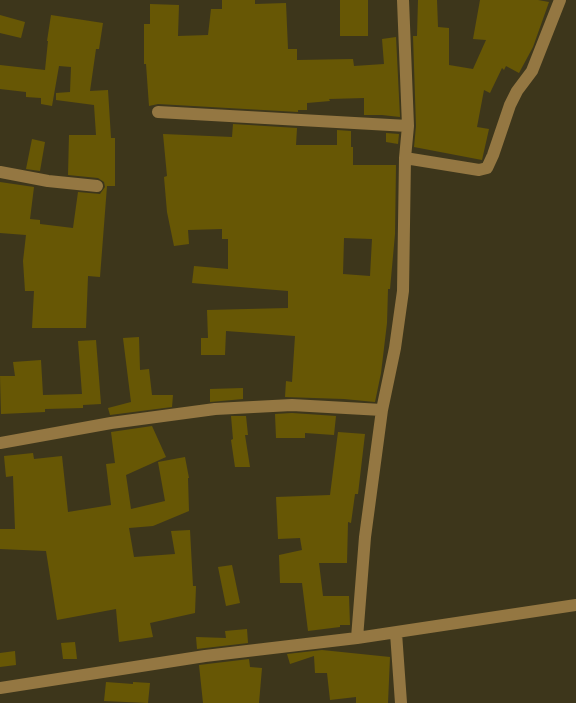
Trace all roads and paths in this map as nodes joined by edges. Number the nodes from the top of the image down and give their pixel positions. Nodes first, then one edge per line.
1 (403, 0) edge
2 (560, 0) edge
3 (158, 112) dead end
4 (408, 126) junction
5 (405, 158) junction
6 (0, 172) edge
7 (98, 186) dead end
8 (382, 410) junction
9 (0, 443) edge
10 (576, 605) edge
11 (396, 633) junction
12 (357, 638) junction
13 (0, 688) edge
14 (401, 703) edge

1 - 4 street
2 - 5 street
3 - 4 street
4 - 5 street
5 - 8 street
6 - 7 street
8 - 9 street
8 - 12 street
10 - 11 street
11 - 12 street
11 - 14 street
12 - 13 street

